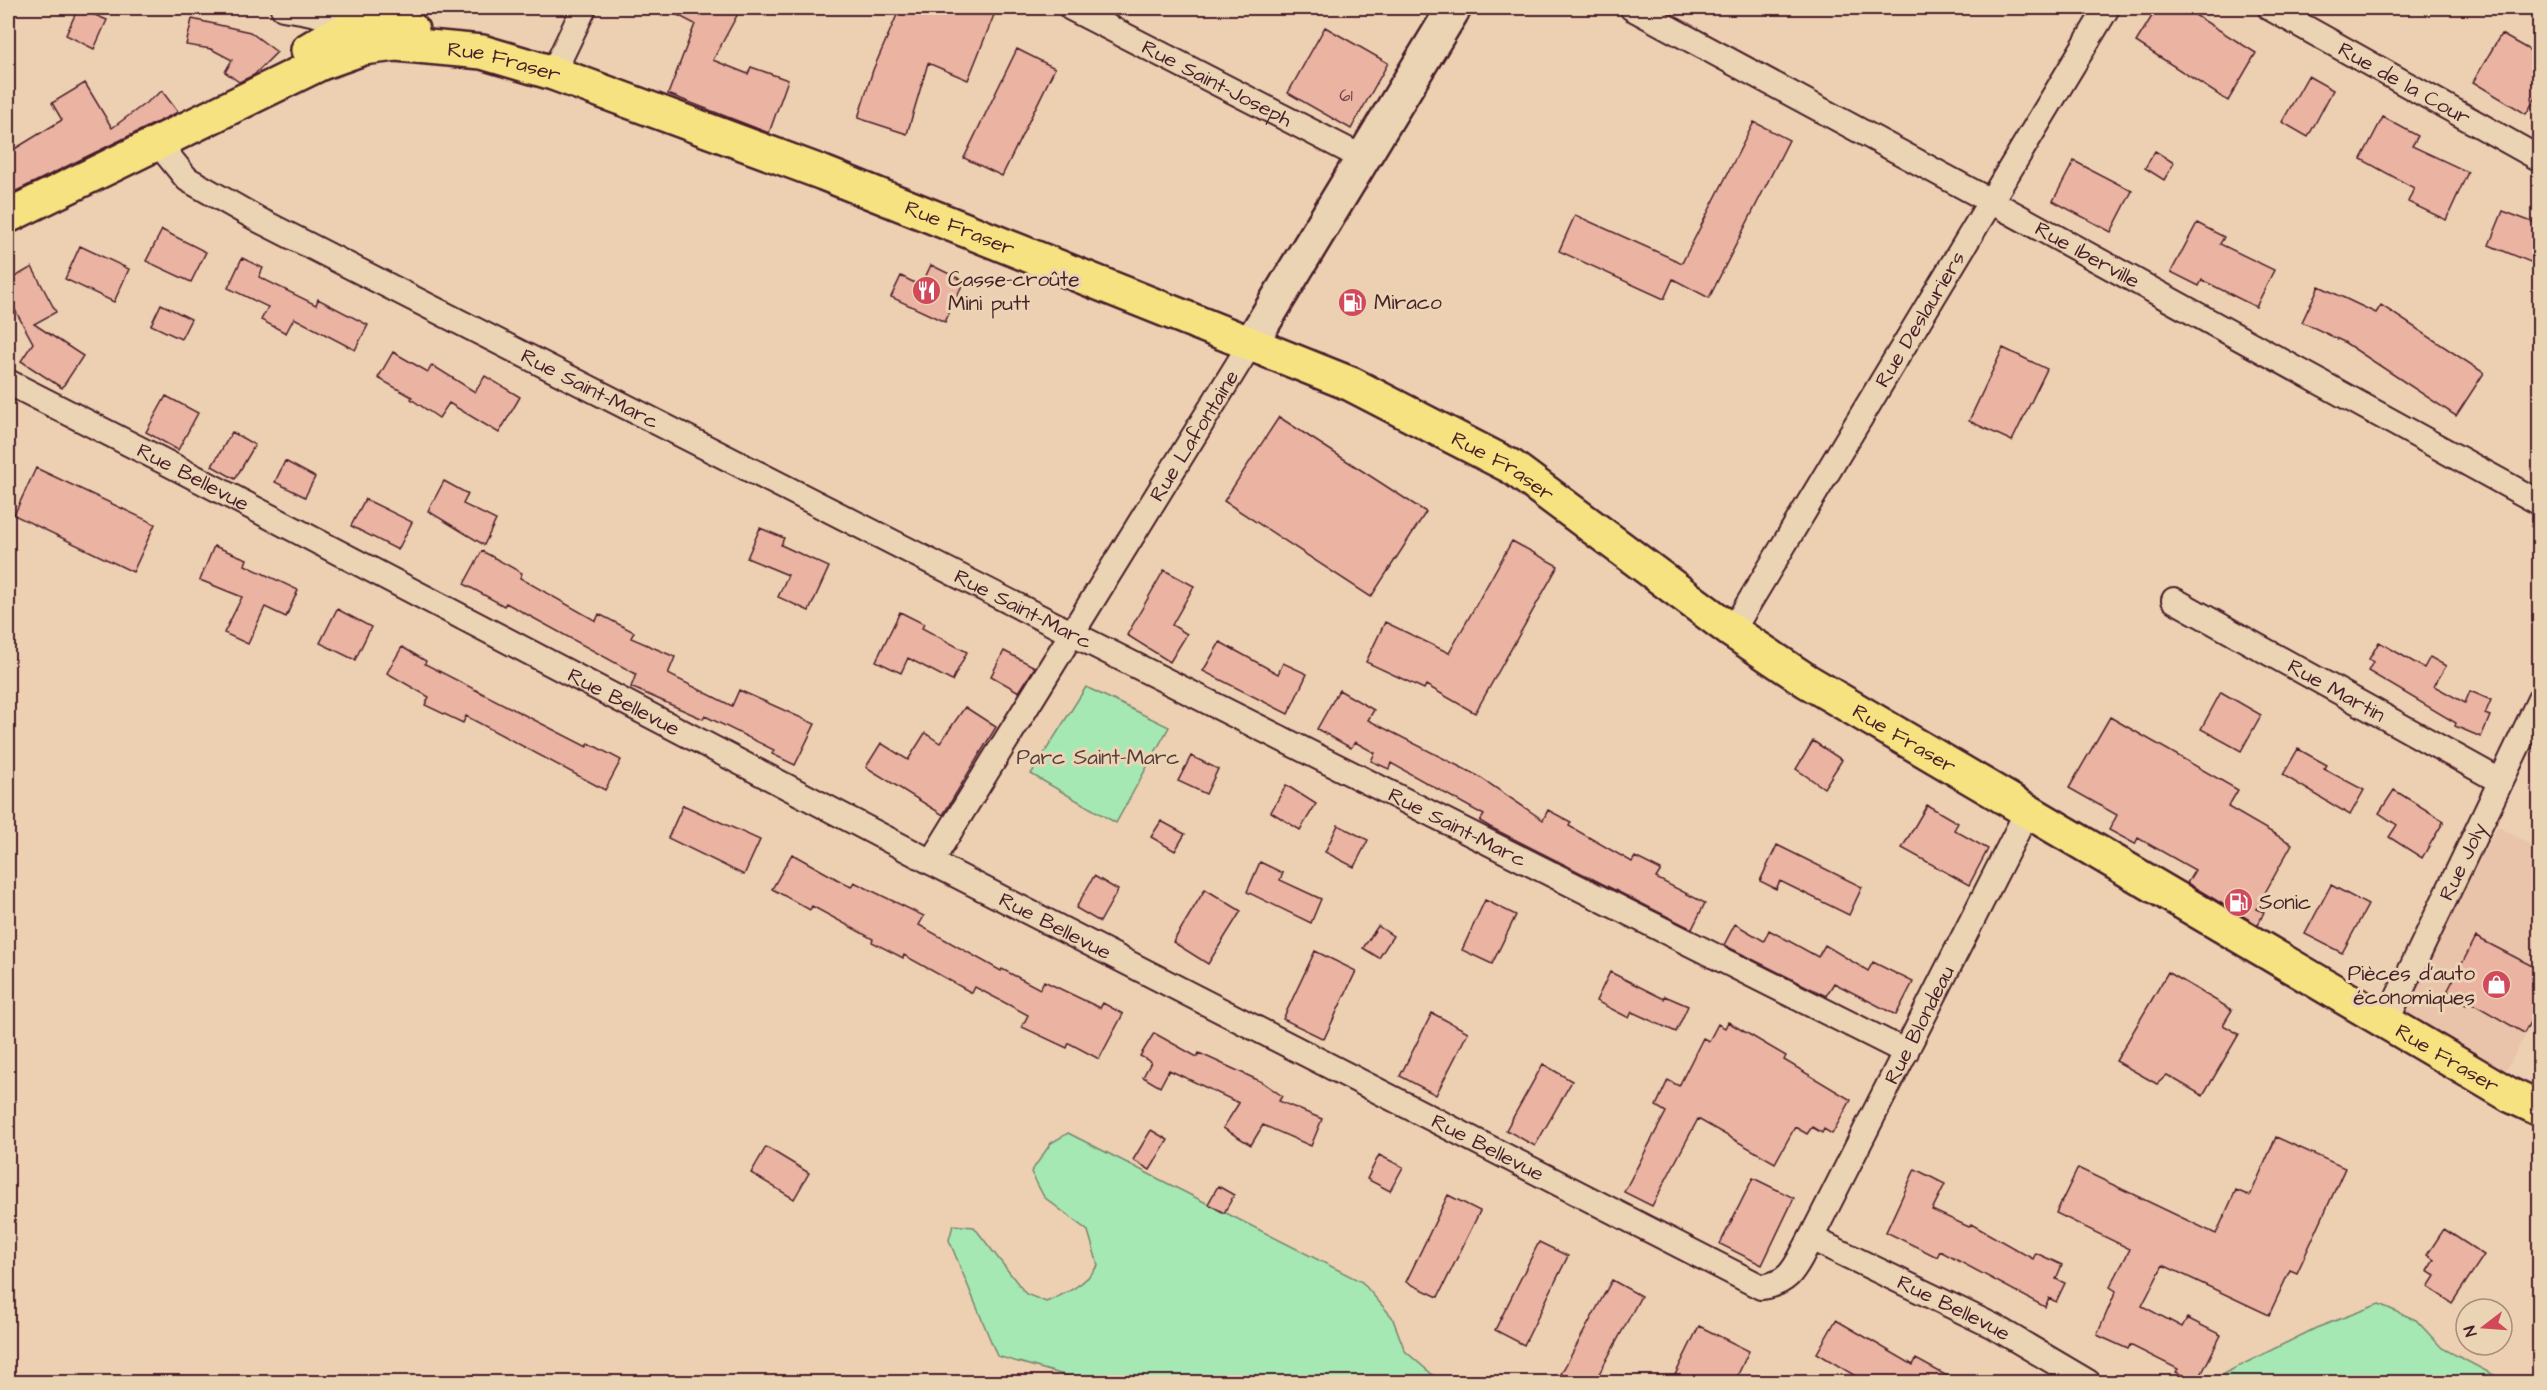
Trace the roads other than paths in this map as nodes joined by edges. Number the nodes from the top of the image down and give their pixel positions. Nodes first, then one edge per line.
1 (284, 8) edge
2 (584, 8) edge
3 (1071, 8) edge
4 (1454, 8) edge
5 (1632, 8) edge
6 (2107, 8) edge
7 (2270, 8) edge
8 (359, 28) edge
9 (553, 73) junction
10 (157, 142) junction
11 (2538, 154) edge
12 (1363, 158) junction
13 (1992, 202) junction
14 (8, 216) edge
15 (1251, 343) junction
16 (8, 382) edge
17 (2540, 503) edge
18 (2174, 600) dead end
19 (1732, 631) junction
20 (1073, 634) junction
21 (2540, 699) edge
22 (2500, 781) junction
23 (2027, 812) junction
24 (931, 862) junction
25 (2386, 1022) junction
26 (1906, 1052) junction
27 (2540, 1109) edge
28 (1811, 1238) junction
29 (2088, 1383) edge

1 - 8 street
2 - 9 street
3 - 12 street, Rue Saint-Joseph
4 - 12 main road, Rue Lafontaine
5 - 13 street, Rue Iberville
6 - 13 street, Rue Deslauriers
7 - 11 street, Rue de la Cour
8 - 9 main road, Rue Fraser
8 - 10 main road, Rue Fraser
9 - 15 main road, Rue Fraser
10 - 14 main road, Rue Fraser
10 - 20 street, Rue Saint-Marc
12 - 15 main road, Rue Lafontaine
13 - 17 street, Rue Iberville
13 - 19 street, Rue Deslauriers
15 - 19 main road, Rue Fraser
15 - 20 street, Rue Lafontaine
16 - 24 street, Rue Bellevue
18 - 22 street, Rue Martin
19 - 23 main road, Rue Fraser
20 - 24 street, Rue Lafontaine
20 - 26 street, Rue Saint-Marc
21 - 22 street, Rue Joly
22 - 25 street, Rue Joly
23 - 25 main road, Rue Fraser
23 - 26 street, Rue Blondeau
24 - 28 street, Rue Bellevue
25 - 27 main road, Rue Fraser
26 - 28 street, Rue Blondeau
28 - 29 street, Rue Bellevue

